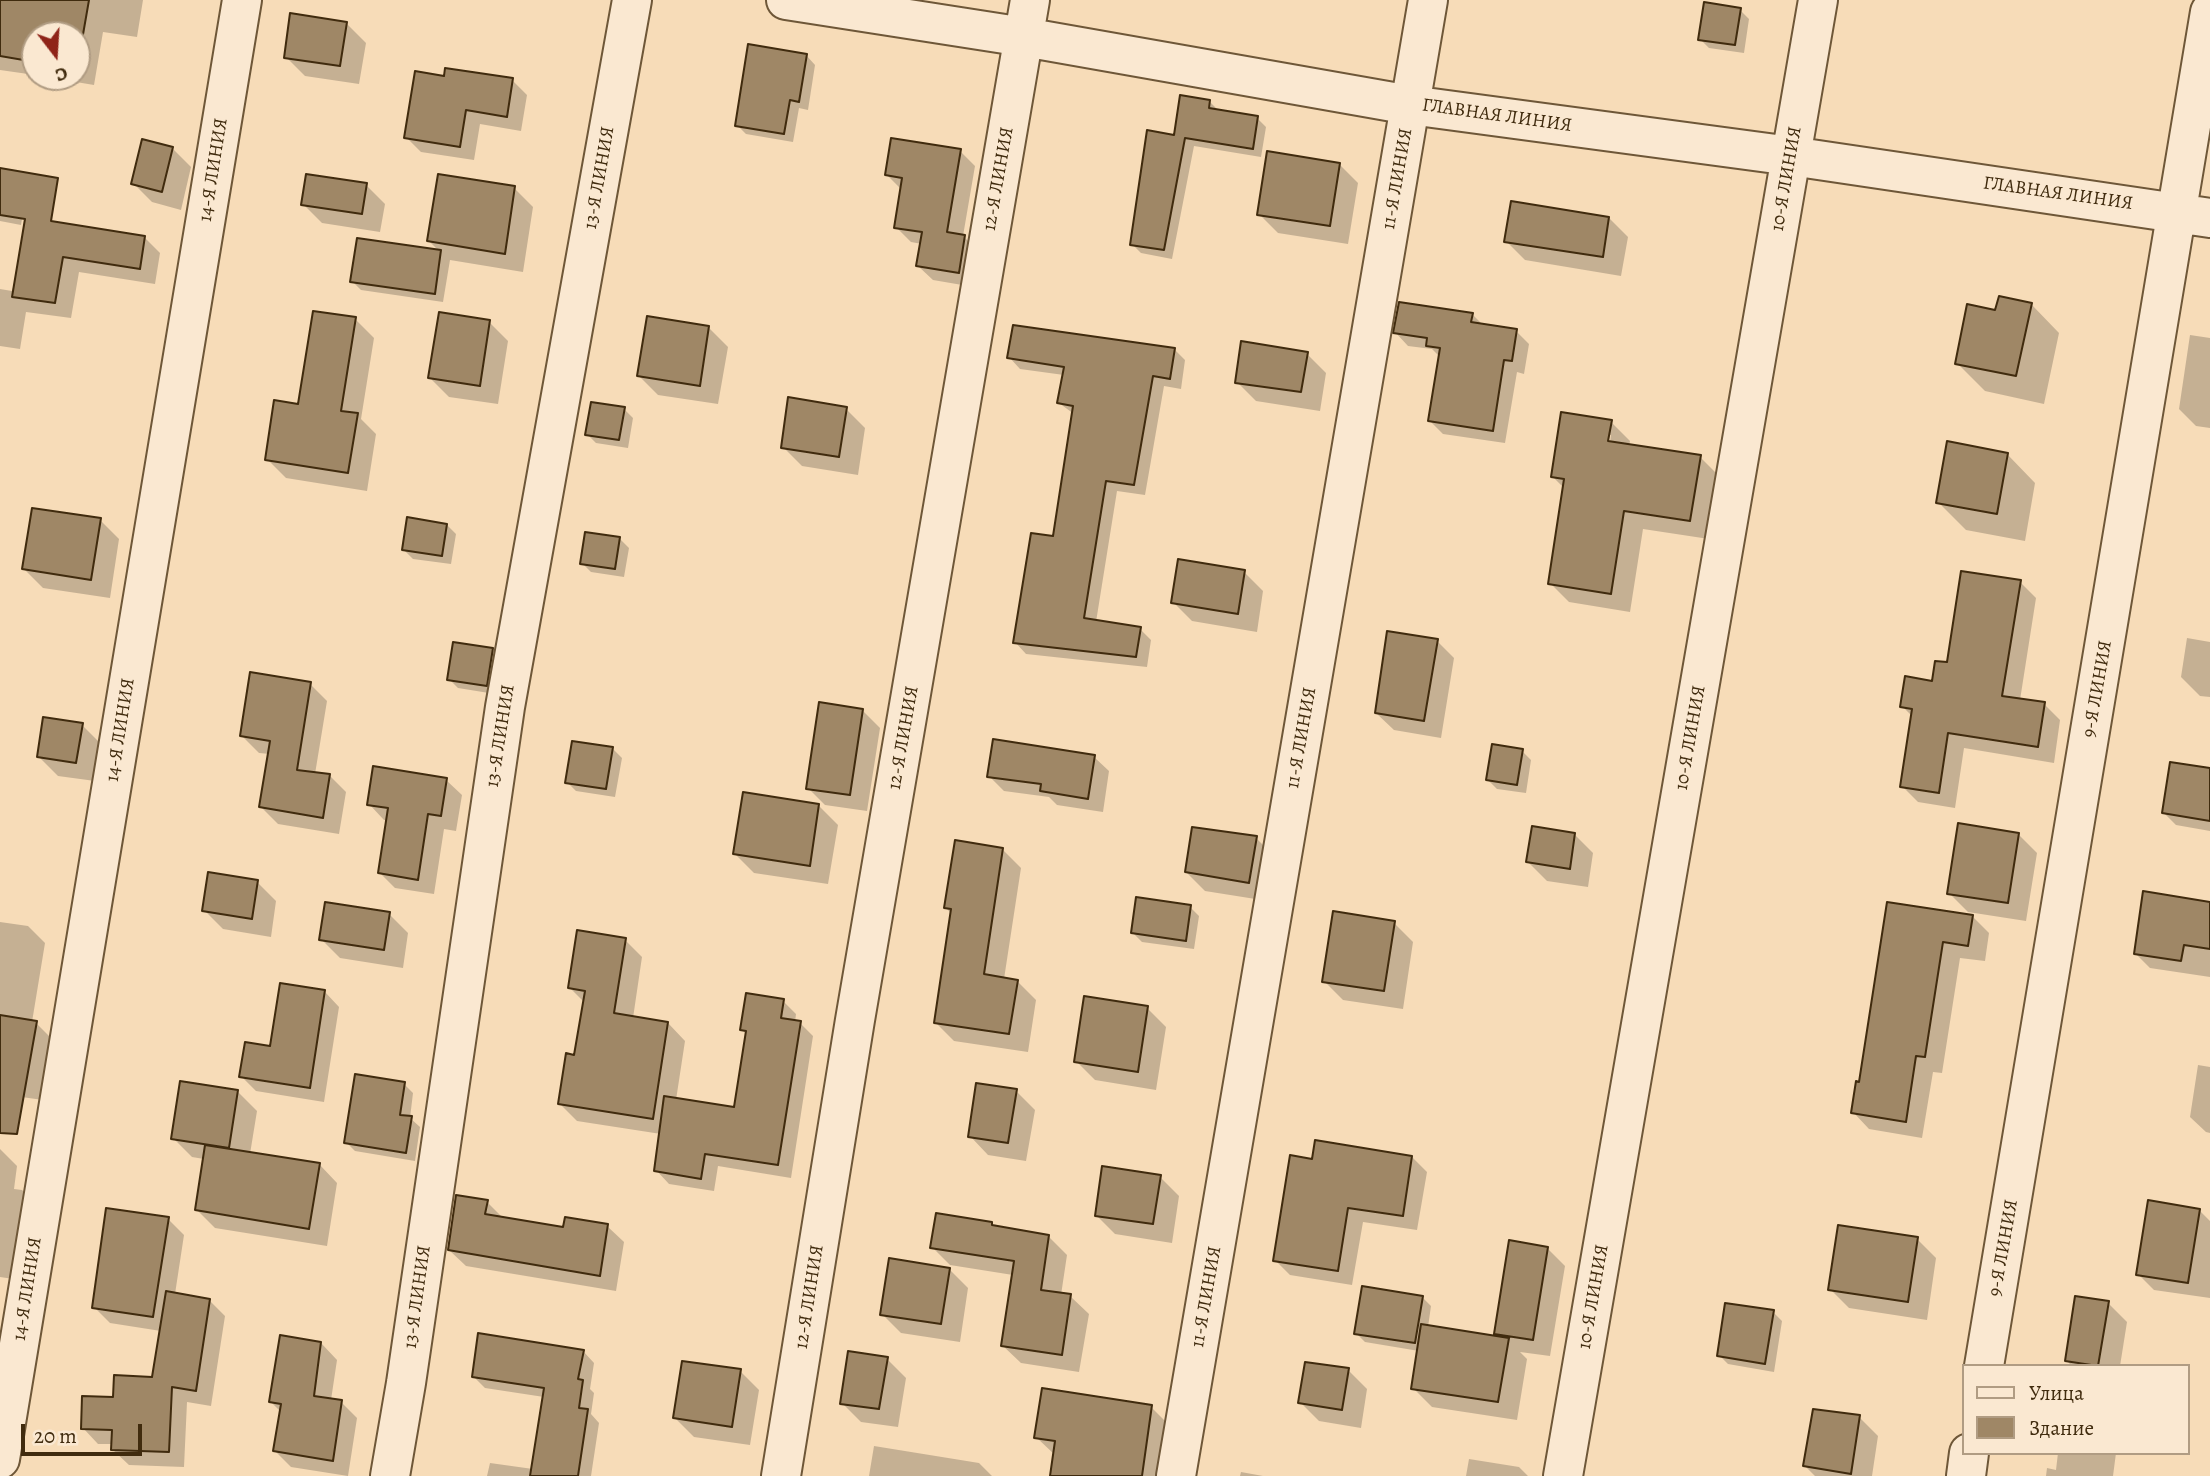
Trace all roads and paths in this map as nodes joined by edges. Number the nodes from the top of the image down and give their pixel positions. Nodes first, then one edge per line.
1 (242, 0) edge
2 (632, 0) edge
3 (786, 0) edge
4 (1030, 0) edge
5 (1428, 0) edge
6 (1818, 0) edge
7 (2210, 12) edge
8 (1024, 37) junction
9 (1410, 105) junction
10 (1791, 156) junction
11 (2194, 215) edge
12 (1984, 1364) edge
13 (1969, 1455) edge
14 (0, 1460) edge
15 (390, 1476) edge
16 (781, 1476) edge
17 (1177, 1476) edge
18 (1563, 1476) edge
19 (1966, 1476) edge

1 - 14 street, 14-Я ЛИНИЯ
2 - 15 street, 13-Я ЛИНИЯ
3 - 8 street, ГЛАВНАЯ ЛИНИЯ
4 - 8 street, 12-Я ЛИНИЯ
5 - 9 street, 11-Я ЛИНИЯ
6 - 10 street, 10-Я ЛИНИЯ
7 - 11 street, 9-Я ЛИНИЯ
8 - 9 street, ГЛАВНАЯ ЛИНИЯ
8 - 16 street, 12-Я ЛИНИЯ
9 - 10 street, ГЛАВНАЯ ЛИНИЯ
9 - 17 street, 11-Я ЛИНИЯ
10 - 11 street, ГЛАВНАЯ ЛИНИЯ
10 - 18 street, 10-Я ЛИНИЯ
11 - 12 street, 9-Я ЛИНИЯ
13 - 19 street

